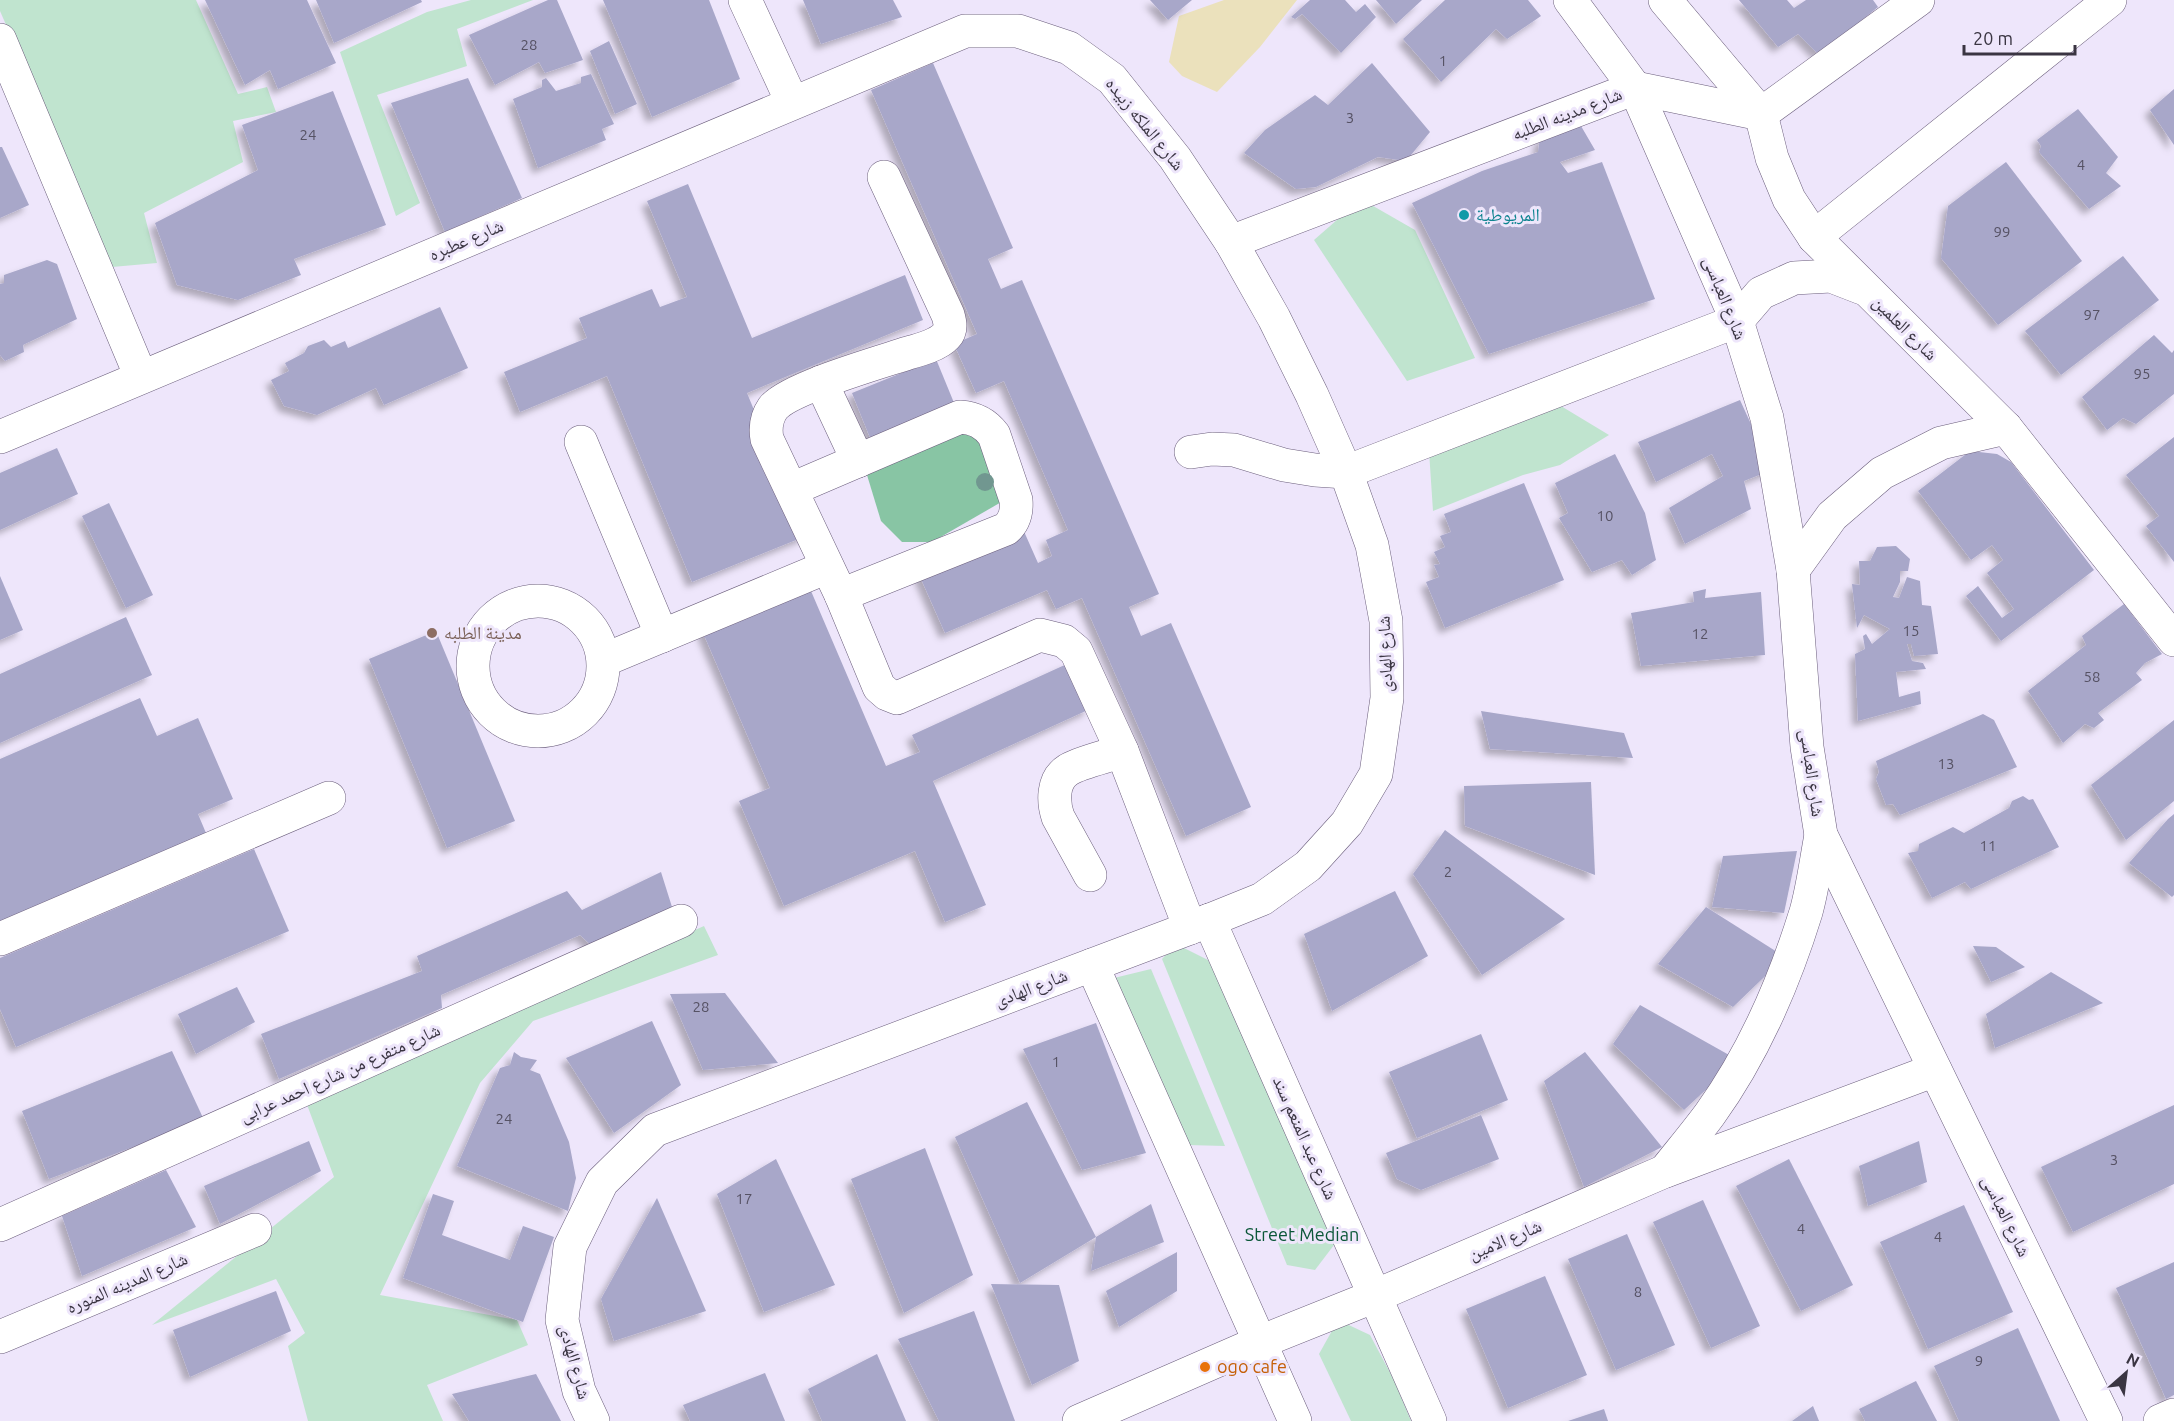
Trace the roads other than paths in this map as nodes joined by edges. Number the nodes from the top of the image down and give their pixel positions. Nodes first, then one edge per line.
1 (745, 0) edge
2 (1570, 0) edge
3 (1665, 0) edge
4 (1918, 0) edge
5 (2110, 0) edge
6 (0, 40) edge
7 (1635, 88) junction
8 (792, 102) junction
9 (1761, 114) junction
10 (884, 177) dead end
11 (1814, 237) junction
12 (1231, 242) junction
13 (1866, 290) junction
14 (1737, 321) junction
15 (141, 377) junction
16 (821, 382) junction
17 (2006, 428) junction
18 (0, 437) edge
19 (581, 442) dead end
20 (1191, 452) dead end
21 (858, 461) junction
22 (1346, 472) junction
23 (792, 489) junction
24 (1792, 570) junction
25 (834, 581) junction
26 (662, 636) junction
27 (2174, 640) edge
28 (604, 660) dead end
29 (1122, 752) junction
30 (329, 798) dead end
31 (1821, 835) junction
32 (1090, 875) dead end
33 (681, 921) dead end
34 (1199, 924) junction
35 (0, 939) edge
36 (1092, 965) junction
37 (1935, 1070) junction
38 (1663, 1173) junction
39 (0, 1224) edge
40 (255, 1230) dead end
41 (1375, 1296) junction
42 (0, 1337) edge
43 (1260, 1342) junction
44 (2174, 1415) edge
45 (592, 1421) edge
46 (1079, 1421) edge
47 (1295, 1421) edge
48 (1430, 1421) edge
49 (2106, 1421) edge
50 (2160, 1421) edge

1 - 8 street
2 - 7 street, شارع العباسى
3 - 9 street, شارع العلمين
4 - 9 street
5 - 11 street
6 - 15 street
7 - 9 street, شارع مدينه الطلبه
7 - 12 street, شارع مدينه الطلبه
7 - 14 street, شارع العباسى
8 - 12 street, شارع الملكه زبيده
8 - 15 street, شارع عطبره
9 - 11 street, شارع العلمين
10 - 16 street
11 - 13 street, شارع العلمين
12 - 22 street, شارع الملكه زبيده
13 - 14 street
13 - 17 street, شارع العلمين
14 - 22 street
14 - 24 street, شارع العباسى
15 - 18 street, شارع عطبره
16 - 21 street
16 - 23 street
17 - 24 street
17 - 27 street, شارع العلمين
19 - 26 street
20 - 22 street
21 - 23 street
21 - 25 street
22 - 34 street, شارع الهادى
23 - 25 street
24 - 31 street, شارع العباسى
25 - 26 street
25 - 29 street, شارع عبد المنعم سند
26 - 28 street
29 - 32 street
29 - 34 street, شارع عبد المنعم سند
30 - 35 street
31 - 37 street, شارع العباسى
31 - 38 street
33 - 39 street, شارع متفرع من شارع احمد عرابى
34 - 36 street, شارع الهادى
34 - 41 street, شارع عبد المنعم سند
36 - 43 street
36 - 45 street, شارع الهادى
37 - 38 street, شارع الامين
37 - 49 street, شارع العباسى
38 - 41 street, شارع الامين
40 - 42 street, شارع المدينه المنوره
41 - 43 street, شارع الامين
41 - 48 street, شارع عبد المنعم سند
43 - 46 street, شارع الامين
43 - 47 street
44 - 50 street

